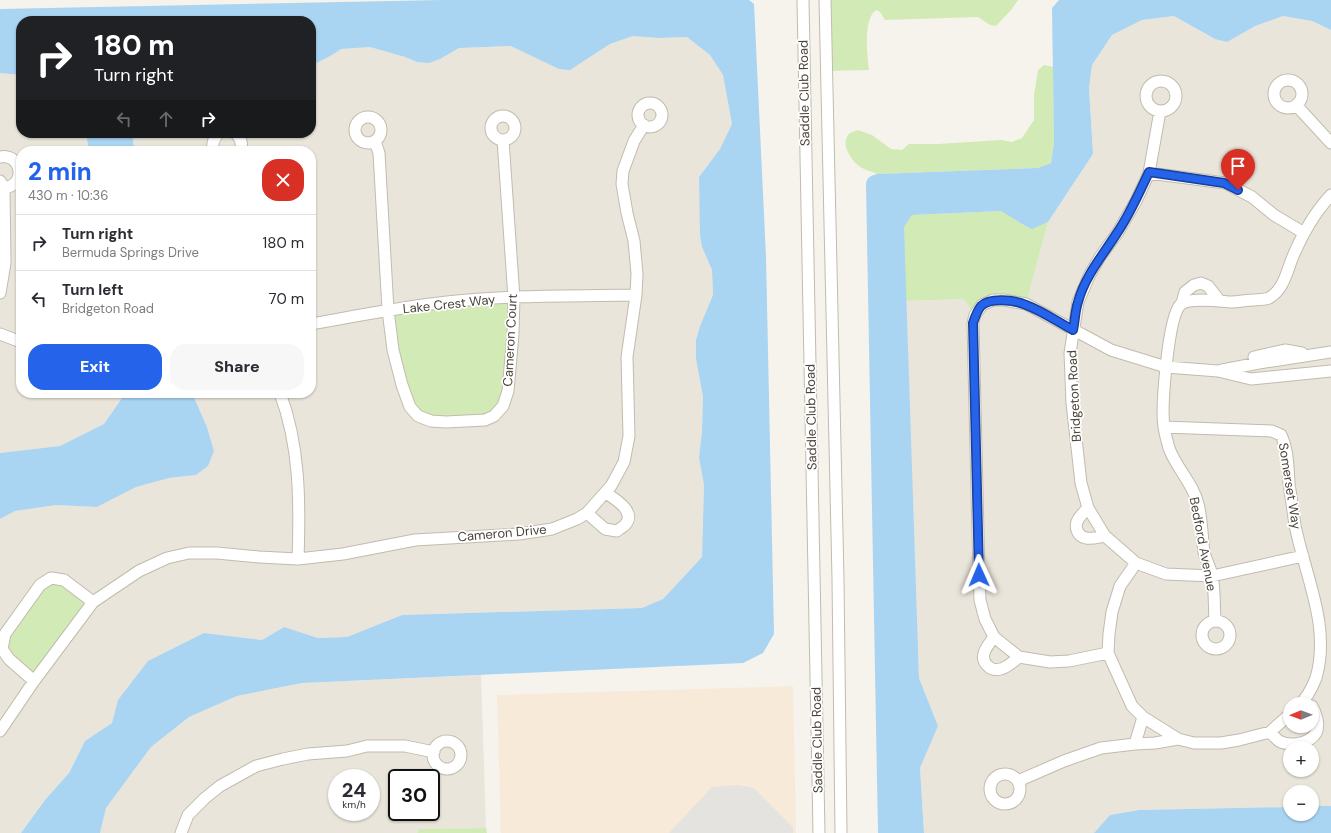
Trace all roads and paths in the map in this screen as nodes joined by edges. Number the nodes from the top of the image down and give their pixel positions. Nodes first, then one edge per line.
1 (802, 0) edge
2 (825, 0) edge
3 (1296, 105) dead end
4 (1160, 111) dead end
5 (644, 125) dead end
6 (504, 140) dead end
7 (375, 141) dead end
8 (1331, 143) edge
9 (0, 157) edge
10 (16, 164) edge
11 (1149, 172) junction
12 (16, 184) edge
13 (2, 185) edge
14 (1331, 195) edge
15 (1304, 233) junction
16 (0, 293) edge
17 (636, 295) junction
18 (514, 298) junction
19 (1219, 300) junction
20 (1182, 304) junction
21 (388, 310) junction
22 (316, 323) edge
23 (1073, 330) junction
24 (0, 334) edge
25 (16, 340) edge
26 (1331, 352) edge
27 (1166, 367) junction
28 (1218, 371) junction
29 (1331, 371) edge
30 (282, 398) edge
31 (1164, 427) junction
32 (606, 493) junction
33 (1088, 508) junction
34 (587, 513) junction
35 (1105, 536) junction
36 (1303, 556) junction
37 (298, 559) junction
38 (1136, 563) junction
39 (1212, 576) junction
40 (93, 602) junction
41 (1215, 621) dead end
42 (994, 637) junction
43 (1108, 653) junction
44 (1019, 657) junction
45 (34, 681) junction
46 (1310, 697) edge
47 (1143, 717) junction
48 (1283, 720) edge
49 (0, 731) edge
50 (1270, 732) junction
51 (1315, 733) edge
52 (1178, 739) junction
53 (1135, 744) junction
54 (434, 752) dead end
55 (1018, 781) dead end
56 (181, 833) edge
57 (819, 833) edge
58 (841, 833) edge

1 - 57 street, Saddle Club Road
2 - 58 street, Saddle Club Road
3 - 8 street
4 - 11 street, Bridgeton Road
5 - 17 street, Cameron Drive
6 - 18 street, Cameron Court
7 - 21 street, Cameron Court
9 - 10 street
11 - 15 street
11 - 23 street, Bridgeton Road
12 - 13 street
13 - 16 street
14 - 15 street
15 - 19 street
17 - 18 street, Lake Crest Way
17 - 32 street, Cameron Drive
18 - 21 street, Lake Crest Way
18 - 21 street, Cameron Court
19 - 20 street
19 - 20 street, Bedford Avenue
20 - 27 street, Bedford Avenue
21 - 22 street, Lake Crest Way
23 - 27 street
23 - 33 street, Bridgeton Road
23 - 42 street
24 - 25 street
26 - 28 street
27 - 28 street
27 - 31 street, Bedford Avenue
28 - 29 street
30 - 37 street
31 - 36 street, Somerset Way
31 - 39 street, Bedford Avenue
32 - 34 street, Cameron Drive
32 - 34 street
33 - 35 street, Bridgeton Road
33 - 35 street
34 - 37 street, Cameron Drive
35 - 38 street, Bridgeton Road
36 - 39 street, Bridgeton Road
36 - 46 street, Somerset Way
37 - 40 street, Cameron Drive
38 - 39 street, Bridgeton Road
38 - 43 street
39 - 41 street, Bedford Avenue
40 - 45 street, Cameron Drive
40 - 45 street
42 - 44 street
42 - 44 street
43 - 44 street
43 - 47 street
45 - 49 street, Cameron Drive
47 - 52 street
47 - 53 street
48 - 50 street
50 - 51 street, Somerset Way
50 - 52 street
52 - 53 street
53 - 55 street
54 - 56 street

